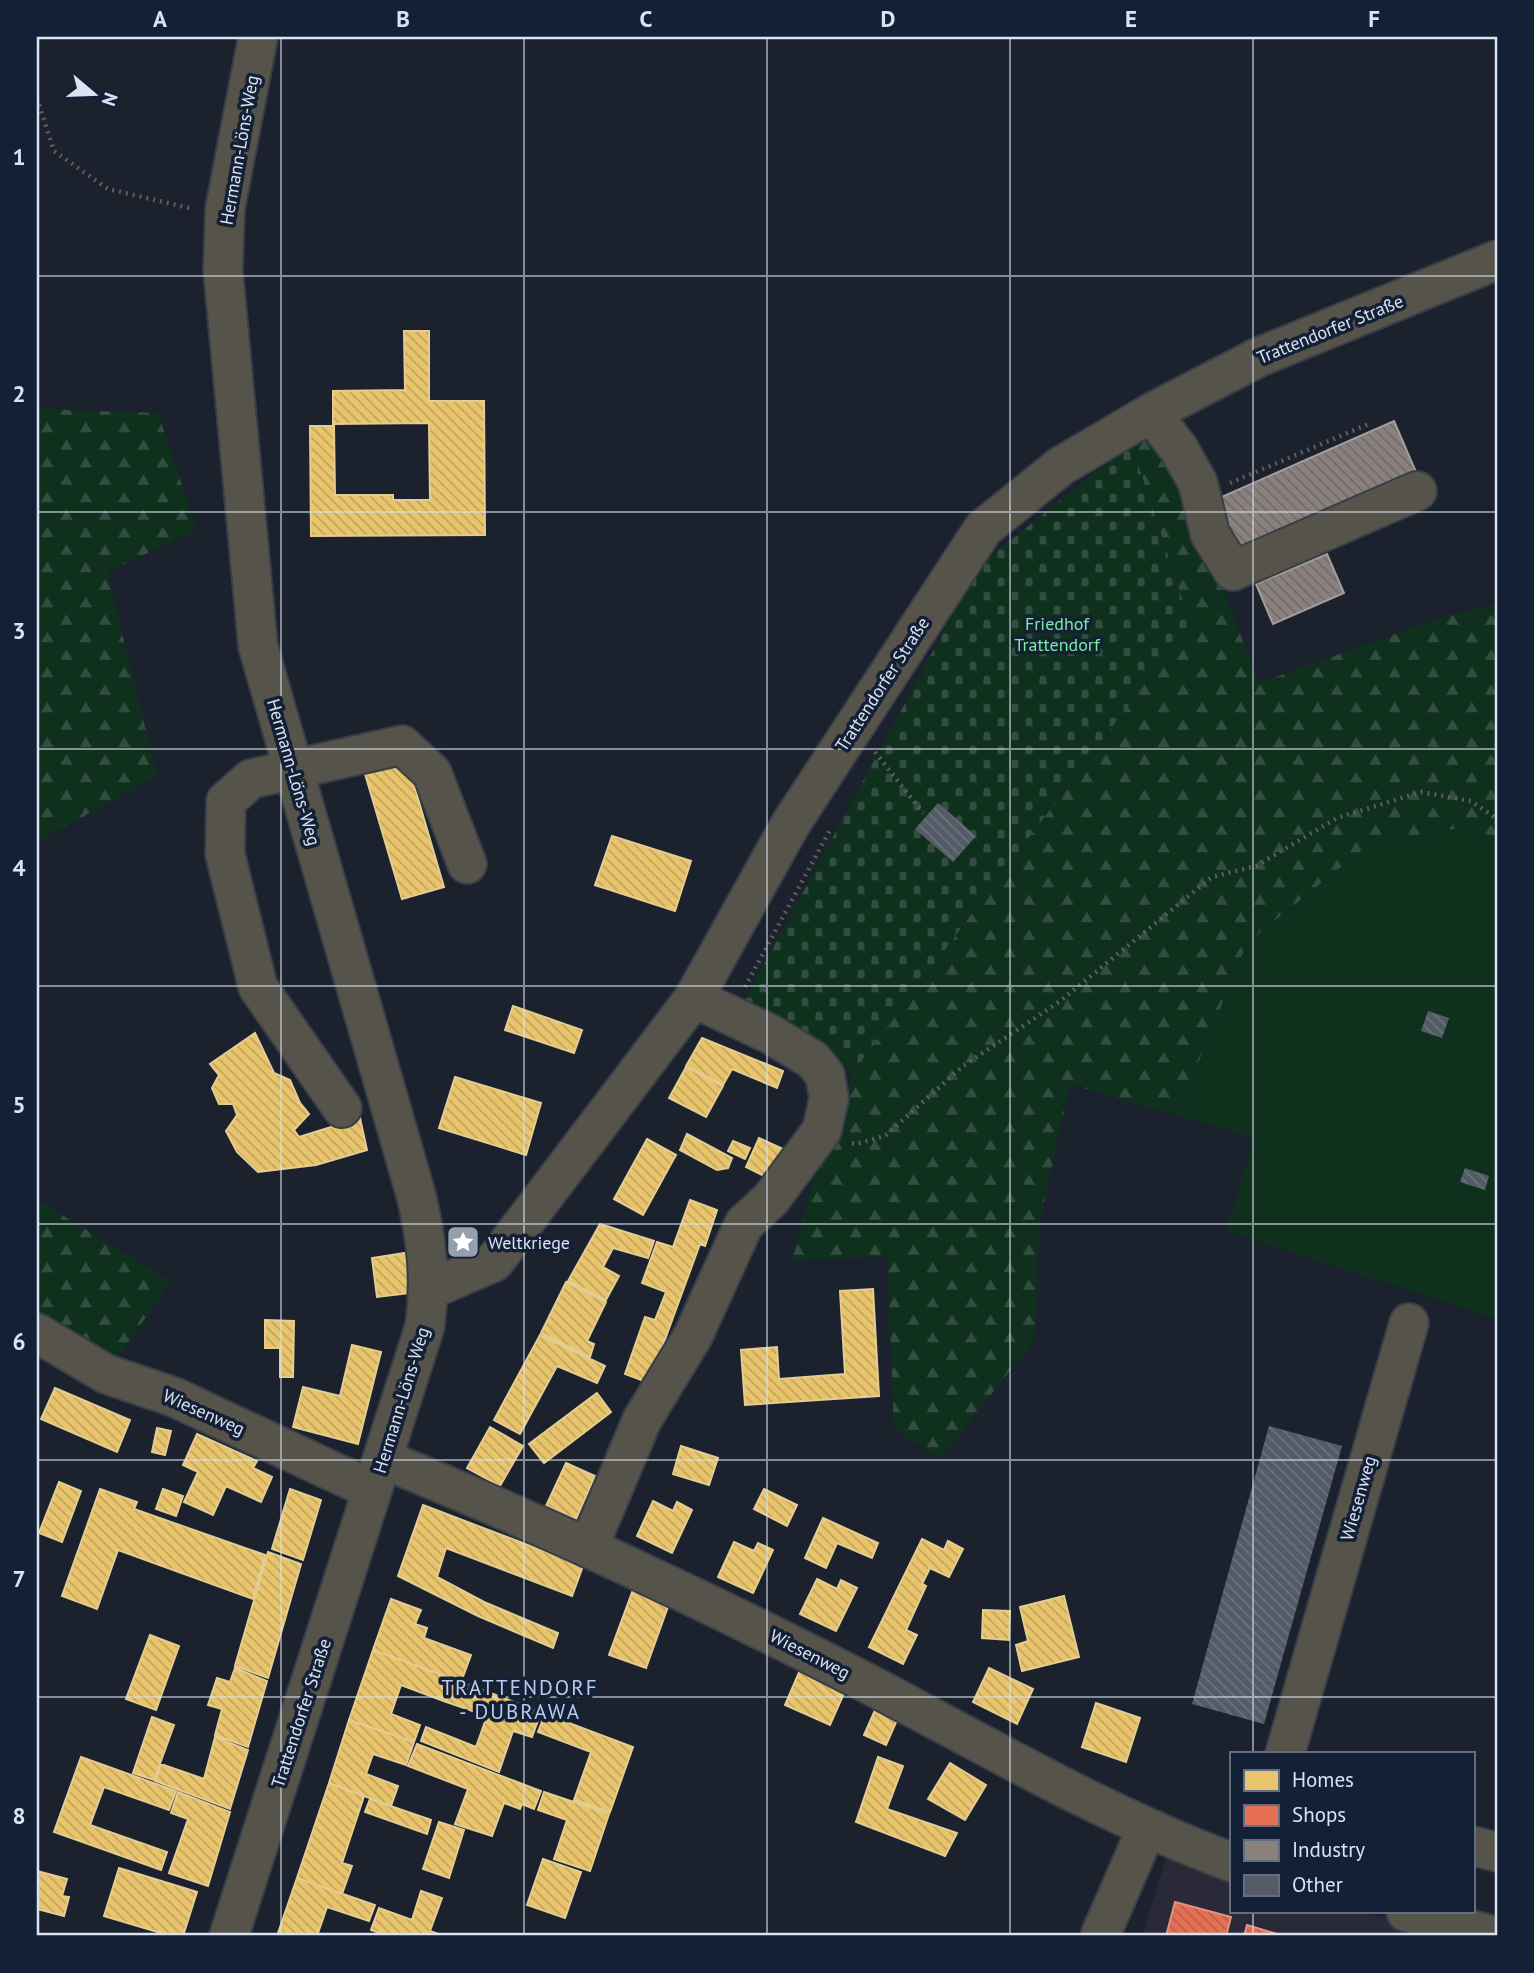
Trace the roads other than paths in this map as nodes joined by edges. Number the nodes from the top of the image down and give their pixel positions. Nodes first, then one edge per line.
1 (258, 37) edge
2 (1497, 260) edge
3 (1151, 412) junction
4 (1417, 491) dead end
5 (293, 768) junction
6 (467, 864) dead end
7 (694, 998) junction
8 (342, 1108) dead end
9 (429, 1290) junction
10 (1409, 1323) dead end
11 (37, 1333) edge
12 (378, 1475) junction
13 (589, 1546) junction
14 (1286, 1752) edge
15 (1147, 1828) junction
16 (1474, 1846) edge
17 (1497, 1852) edge
18 (1230, 1862) edge
19 (1411, 1921) edge
20 (229, 1936) edge
21 (1100, 1936) edge
22 (1495, 1936) edge

1 - 5 street, Hermann-Löns-Weg
2 - 3 street, Trattendorfer Straße
3 - 4 street
3 - 7 street, Trattendorfer Straße
5 - 6 street
5 - 8 street
5 - 9 street, Hermann-Löns-Weg
7 - 9 street, Trattendorfer Straße
7 - 13 street
9 - 12 street, Hermann-Löns-Weg
10 - 14 street, Wiesenweg
11 - 12 street, Wiesenweg
12 - 13 street, Wiesenweg
12 - 20 street, Trattendorfer Straße
13 - 15 street, Wiesenweg
15 - 18 street, Wiesenweg
15 - 21 street
16 - 17 street
19 - 22 street

